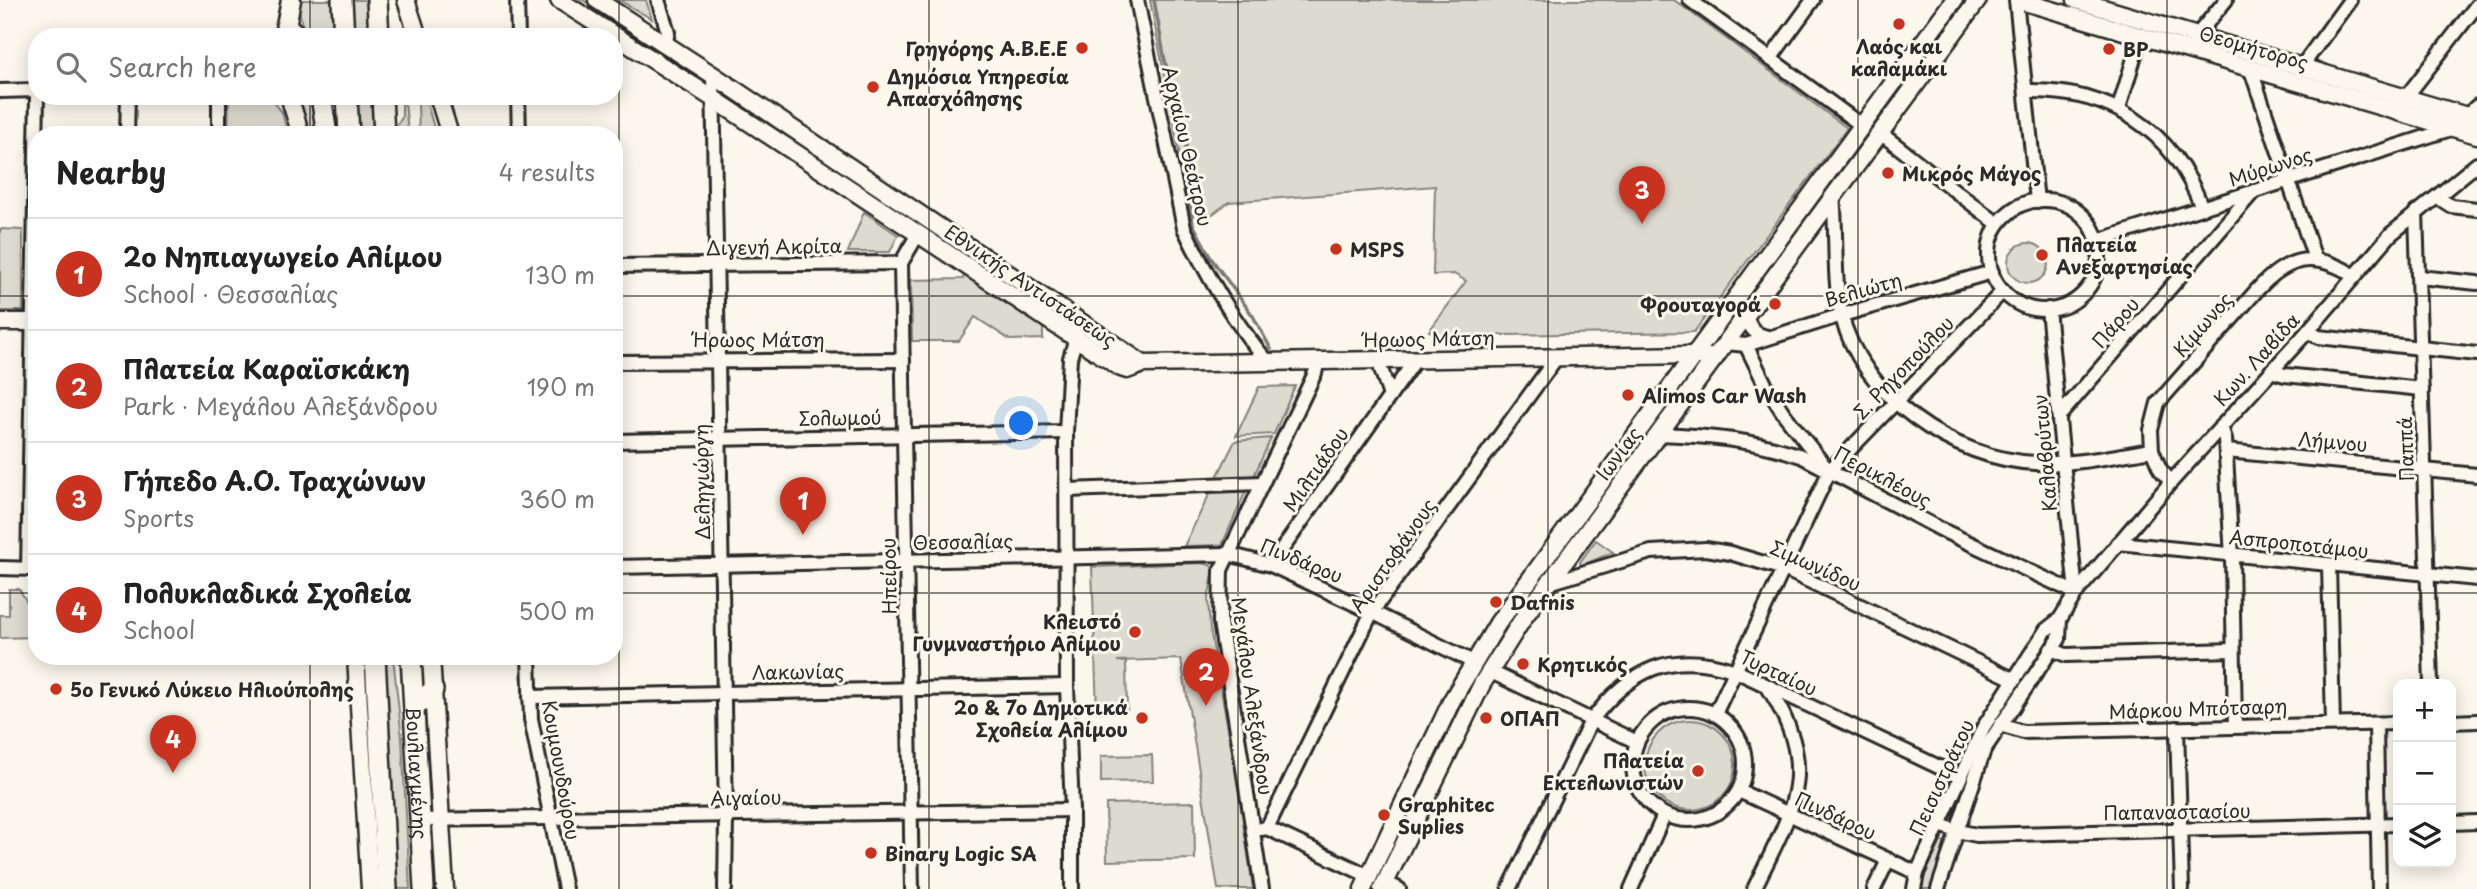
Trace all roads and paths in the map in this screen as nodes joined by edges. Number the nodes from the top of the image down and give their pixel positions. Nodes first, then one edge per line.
1 (291, 0) edge
2 (342, 0) edge
3 (377, 0) edge
4 (406, 0) edge
5 (517, 0) edge
6 (559, 0) edge
7 (597, 0) edge
8 (658, 0) edge
9 (1137, 0) edge
10 (1690, 0) edge
11 (1813, 0) edge
12 (1943, 0) edge
13 (1954, 0) edge
14 (1978, 0) edge
15 (2017, 0) edge
16 (2076, 0) edge
17 (2226, 0) edge
18 (2350, 0) edge
19 (2115, 5) edge
20 (2477, 5) edge
21 (1937, 23) junction
22 (290, 28) edge
23 (344, 28) edge
24 (379, 28) edge
25 (415, 28) edge
26 (518, 28) edge
27 (603, 28) edge
28 (2141, 36) junction
29 (623, 41) edge
30 (2194, 43) junction
31 (665, 45) junction
32 (1770, 59) junction
33 (2302, 66) junction
34 (2249, 67) junction
35 (713, 75) junction
36 (28, 90) edge
37 (0, 91) edge
38 (2026, 91) junction
39 (2406, 97) junction
40 (714, 99) junction
41 (37, 105) edge
42 (128, 105) edge
43 (219, 105) edge
44 (292, 105) edge
45 (322, 105) edge
46 (347, 105) edge
47 (382, 105) edge
48 (441, 105) edge
49 (518, 105) edge
50 (2119, 108) junction
51 (2474, 113) edge
52 (1861, 125) junction
53 (37, 126) edge
54 (127, 126) edge
55 (219, 126) edge
56 (298, 126) edge
57 (326, 126) edge
58 (349, 126) edge
59 (384, 126) edge
60 (447, 126) edge
61 (519, 126) edge
62 (2454, 128) junction
63 (1879, 132) junction
64 (2477, 135) edge
65 (2477, 164) edge
66 (2287, 180) junction
67 (2254, 191) junction
68 (1833, 196) junction
69 (2437, 197) junction
70 (2037, 201) junction
71 (2202, 208) junction
72 (2477, 209) edge
73 (2416, 212) junction
74 (1998, 224) junction
75 (918, 234) junction
76 (2097, 241) junction
77 (2315, 259) junction
78 (901, 263) junction
79 (623, 266) edge
80 (716, 266) junction
81 (1992, 272) junction
82 (2355, 276) junction
83 (2419, 277) junction
84 (2477, 283) edge
85 (2003, 291) junction
86 (2048, 309) junction
87 (1746, 315) junction
88 (1842, 315) junction
89 (1081, 320) junction
90 (0, 322) edge
91 (28, 322) edge
92 (2308, 331) junction
93 (1769, 337) junction
94 (1076, 338) junction
95 (1726, 343) junction
96 (1746, 345) junction
97 (2421, 348) junction
98 (2477, 354) edge
99 (1693, 355) junction
100 (1557, 357) junction
101 (1715, 358) junction
102 (903, 359) junction
103 (1416, 359) junction
104 (717, 360) junction
105 (1378, 360) junction
106 (1318, 361) junction
107 (623, 362) edge
108 (1268, 362) junction
109 (1143, 364) junction
110 (2271, 371) junction
111 (2422, 389) junction
112 (1390, 396) junction
113 (1895, 403) junction
114 (2060, 415) junction
115 (2221, 426) junction
116 (1066, 432) junction
117 (1659, 434) junction
118 (905, 435) junction
119 (720, 439) junction
120 (623, 441) edge
121 (2152, 450) junction
122 (2226, 452) junction
123 (2064, 463) junction
124 (1829, 470) junction
125 (2425, 470) junction
126 (2477, 475) edge
127 (2171, 482) junction
128 (1262, 483) junction
129 (1067, 490) junction
130 (2118, 543) junction
131 (1228, 554) junction
132 (2232, 555) junction
133 (1068, 558) junction
134 (907, 561) junction
135 (721, 565) junction
136 (1271, 565) junction
137 (2329, 566) junction
138 (623, 567) edge
139 (0, 568) edge
140 (28, 569) edge
141 (1784, 569) junction
142 (2428, 575) junction
143 (2477, 579) edge
144 (1549, 583) junction
145 (2076, 593) junction
146 (1372, 612) junction
147 (2060, 619) junction
148 (2051, 649) junction
149 (2233, 650) junction
150 (1473, 662) junction
151 (357, 665) edge
152 (375, 665) edge
153 (415, 665) edge
154 (432, 665) edge
155 (529, 665) edge
156 (1489, 671) junction
157 (1735, 671) junction
158 (2431, 679) edge
159 (2015, 680) junction
160 (1067, 686) junction
161 (908, 688) junction
162 (1769, 688) junction
163 (433, 690) junction
164 (724, 692) junction
165 (530, 697) junction
166 (414, 708) junction
167 (1715, 714) junction
168 (1591, 721) junction
169 (2477, 721) edge
170 (2456, 722) edge
171 (2393, 723) edge
172 (2333, 724) junction
173 (2376, 724) junction
174 (2000, 725) junction
175 (2235, 726) junction
176 (2177, 728) junction
177 (1637, 741) junction
178 (1959, 777) junction
179 (1739, 791) junction
180 (1072, 810) junction
181 (911, 813) junction
182 (1790, 814) junction
183 (1664, 815) junction
184 (726, 817) junction
185 (421, 820) junction
186 (442, 820) junction
187 (551, 820) junction
188 (2477, 822) edge
189 (2456, 823) edge
190 (2393, 824) edge
191 (1940, 825) junction
192 (2378, 825) junction
193 (1267, 828) junction
194 (2180, 830) junction
195 (1251, 831) junction
196 (1957, 831) junction
197 (1888, 860) junction
198 (1917, 873) junction
199 (1366, 883) edge
200 (1389, 887) edge
201 (370, 889) edge
202 (387, 889) edge
203 (424, 889) edge
204 (445, 889) edge
205 (565, 889) edge
206 (725, 889) edge
207 (912, 889) edge
208 (1072, 889) edge
209 (1262, 889) edge
210 (1509, 889) edge
211 (1631, 889) edge
212 (1754, 889) edge
213 (1874, 889) edge
214 (1914, 889) edge
215 (1938, 889) edge
216 (2182, 889) edge
217 (2379, 889) edge

1 - 22 main road
2 - 23 main road
3 - 24 main road
4 - 25 street
5 - 26 street
6 - 27 street, Εθνικής Αντιστάσεως
7 - 31 street, Εθνικής Αντιστάσεως
8 - 31 street
9 - 108 street, Αρχαίου Θεάτρου
10 - 32 street
11 - 32 street
12 - 21 street
13 - 21 street, Ιωνίας
14 - 63 street, Ιωνίας
15 - 28 street, Θεομήτορος
15 - 38 street
16 - 19 street, Θεομήτορος
17 - 30 street
18 - 33 street
19 - 30 street, Θεομήτορος
20 - 39 street
21 - 52 street, Ιωνίας
28 - 30 street, Θεομήτορος
28 - 50 street
29 - 40 street, Εθνικής Αντιστάσεως
30 - 33 street, Θεομήτορος
30 - 34 street, Θεομήτορος
31 - 35 street, Εθνικής Αντιστάσεως
32 - 52 street
33 - 39 street, Θεομήτορος
34 - 62 street, Θεομήτορος
34 - 66 street
35 - 40 street, Δεληγιώργη
35 - 89 street, Εθνικής Αντιστάσεως
36 - 37 street
38 - 50 street
38 - 70 street
39 - 51 street, Θεομήτορος
40 - 75 street, Εθνικής Αντιστάσεως
40 - 80 street, Δεληγιώργη
41 - 53 street
42 - 54 street
43 - 55 street
44 - 56 street
45 - 57 main road
46 - 58 main road
47 - 59 main road
48 - 60 street
49 - 61 street
50 - 71 street
51 - 62 street
52 - 99 street, Ιωνίας
62 - 64 street, Θεομήτορος
62 - 66 street, Μύρωνος
63 - 68 street, Ιωνίας
63 - 74 street
65 - 69 street, Κων. Λαβίδα
66 - 67 street, Μύρωνος
66 - 77 street
67 - 71 street, Μύρωνος
67 - 114 street, Πάρου
68 - 87 street, Ιωνίας
68 - 88 street
69 - 72 street
69 - 73 street, Κων. Λαβίδα
70 - 74 street
70 - 76 street
71 - 76 street, Μύρωνος
73 - 82 street, Κων. Λαβίδα
73 - 83 street, Παππά
74 - 81 street
75 - 78 street
75 - 94 street, Εθνικής Αντιστάσεως
76 - 86 street
77 - 82 street
77 - 121 street, Κίμωνος
78 - 80 street, Διγενή Ακρίτα
78 - 102 street, Ηπείρου
79 - 80 street, Διγενή Ακρίτα
80 - 104 street, Δεληγιώργη
81 - 85 street
81 - 88 street, Βελιώτη
82 - 92 street, Κων. Λαβίδα
83 - 84 street
83 - 97 street, Παππά
85 - 86 street
85 - 113 street, Σ. Ρηγοπούλου
86 - 114 street, Καλαβρύτων
87 - 93 street
87 - 95 street, Ιωνίας
88 - 93 street, Βελιώτη
88 - 113 street
89 - 94 street
89 - 109 street, Εθνικής Αντιστάσεως
90 - 91 street
92 - 97 street
92 - 110 street, Κων. Λαβίδα
93 - 96 street, Βελιώτη
94 - 109 street, Εθνικής Αντιστάσεως
94 - 116 street
95 - 96 street
95 - 101 street, Ιωνίας
96 - 124 street
97 - 98 street
97 - 111 street, Παππά
99 - 100 street, Ήρωος Μάτση
99 - 101 street, Ήρωος Μάτση
99 - 150 street, Ιωνίας
100 - 103 street, Ήρωος Μάτση
100 - 146 street, Αριστοφάνους
101 - 117 street, Ιωνίας
102 - 104 street, Ήρωος Μάτση
102 - 118 street, Ηπείρου
103 - 105 street, Ήρωος Μάτση
103 - 112 street, Μιλτιάδου
104 - 107 street, Ήρωος Μάτση
104 - 119 street, Δεληγιώργη
105 - 106 street, Ήρωος Μάτση
105 - 112 street
106 - 108 street, Ήρωος Μάτση
106 - 128 street, Μεγάλου Αλεξάνδρου
108 - 109 street, Ήρωος Μάτση
110 - 111 street
110 - 115 street, Κων. Λαβίδα
111 - 125 street, Παππά
112 - 136 street, Μιλτιάδου
113 - 123 street
113 - 124 street, Σ. Ρηγοπούλου
114 - 123 street, Καλαβρύτων
115 - 122 street
115 - 127 street, Κων. Λαβίδα
116 - 118 street, Σολωμού
116 - 129 street
117 - 124 street, Περικλέους
117 - 144 street, Ιωνίας
118 - 119 street, Σολωμού
118 - 134 street, Ηπείρου
119 - 120 street, Σολωμού
119 - 135 street, Δεληγιώργη
121 - 123 street
121 - 127 street
122 - 125 street, Λήμνου
122 - 132 street
123 - 145 street, Καλαβρύτων
124 - 141 street, Σ. Ρηγοπούλου
124 - 145 street, Περικλέους
125 - 126 street, Λήμνου
125 - 142 street, Παππά
127 - 130 street, Κων. Λαβίδα
128 - 129 street
128 - 131 street, Μεγάλου Αλεξάνδρου
129 - 133 street
130 - 132 street, Ασπροποτάμου
130 - 145 street, Κων. Λαβίδα
131 - 133 street, Θεσσαλίας
131 - 136 street, Πινδάρου
131 - 195 street, Μεγάλου Αλεξάνδρου
132 - 137 street, Ασπροποτάμου
132 - 149 street
133 - 134 street, Θεσσαλίας
133 - 160 street
134 - 135 street, Θεσσαλίας
134 - 161 street, Ηπείρου
135 - 138 street, Θεσσαλίας
135 - 164 street, Δεληγιώργη
136 - 146 street, Πινδάρου
137 - 142 street, Ασπροποτάμου
137 - 172 street
139 - 140 street
141 - 144 street, Σιμωνίδου
141 - 157 street, Σ. Ρηγοπούλου
141 - 159 street, Σιμωνίδου
142 - 143 street, Ασπροποτάμου
142 - 158 street, Παππά
144 - 156 street, Ιωνίας
145 - 147 street, Κων. Λαβίδα
146 - 150 street, Πινδάρου
146 - 193 street, Αριστοφάνους
147 - 148 street
147 - 159 street, Πεισιστράτου
148 - 149 street
148 - 174 street
149 - 175 street
150 - 199 street, Ιωνίας
151 - 201 street
152 - 202 main road, Βουλιαγμένης
153 - 166 main road, Βουλιαγμένης
154 - 163 street
155 - 165 street, Κουμουνδούρου
156 - 168 street
156 - 200 street, Ιωνίας
157 - 162 street, Τυρταίου
157 - 167 street, Σ. Ρηγοπούλου
157 - 168 street, Τυρταίου
159 - 178 street, Πεισιστράτου
160 - 161 street, Λακωνίας
160 - 180 street
161 - 164 street, Λακωνίας
161 - 181 street, Ηπείρου
162 - 178 street, Τυρταίου
162 - 182 street
163 - 166 main road
163 - 186 street
164 - 165 street, Λακωνίας
164 - 184 street, Δεληγιώργη
165 - 187 street, Κουμουνδούρου
166 - 185 main road, Βουλιαγμένης
167 - 177 street
167 - 179 street
168 - 177 street
168 - 210 street, Τυρταίου
169 - 170 street
171 - 173 street, Μάρκου Μπότσαρη
172 - 173 street, Μάρκου Μπότσαρη
172 - 175 street, Μάρκου Μπότσαρη
173 - 192 street
174 - 176 street, Μάρκου Μπότσαρη
174 - 196 street
175 - 176 street, Μάρκου Μπότσαρη
176 - 194 street
177 - 183 street
178 - 191 street, Πεισιστράτου
179 - 182 street, Πινδάρου
179 - 183 street
180 - 181 street, Αιγαίου
180 - 208 street
181 - 184 street, Αιγαίου
181 - 207 street, Ηπείρου
182 - 197 street, Πινδάρου
182 - 212 street
183 - 211 street
184 - 187 street, Αιγαίου
184 - 206 street, Δεληγιώργη
185 - 186 street, Αιγαίου
185 - 203 main road, Βουλιαγμένης
186 - 187 street, Αιγαίου
186 - 204 street
187 - 205 street, Κουμουνδούρου
188 - 189 street
190 - 192 street, Παπαναστασίου
191 - 196 street, Παπαναστασίου
191 - 198 street, Πεισιστράτου
192 - 194 street, Παπαναστασίου
192 - 217 street
193 - 195 street
193 - 199 street
194 - 196 street, Παπαναστασίου
194 - 216 street
195 - 209 street, Μεγάλου Αλεξάνδρου
196 - 215 street
197 - 198 street, Πινδάρου
197 - 213 street
198 - 214 street, Πεισιστράτου

